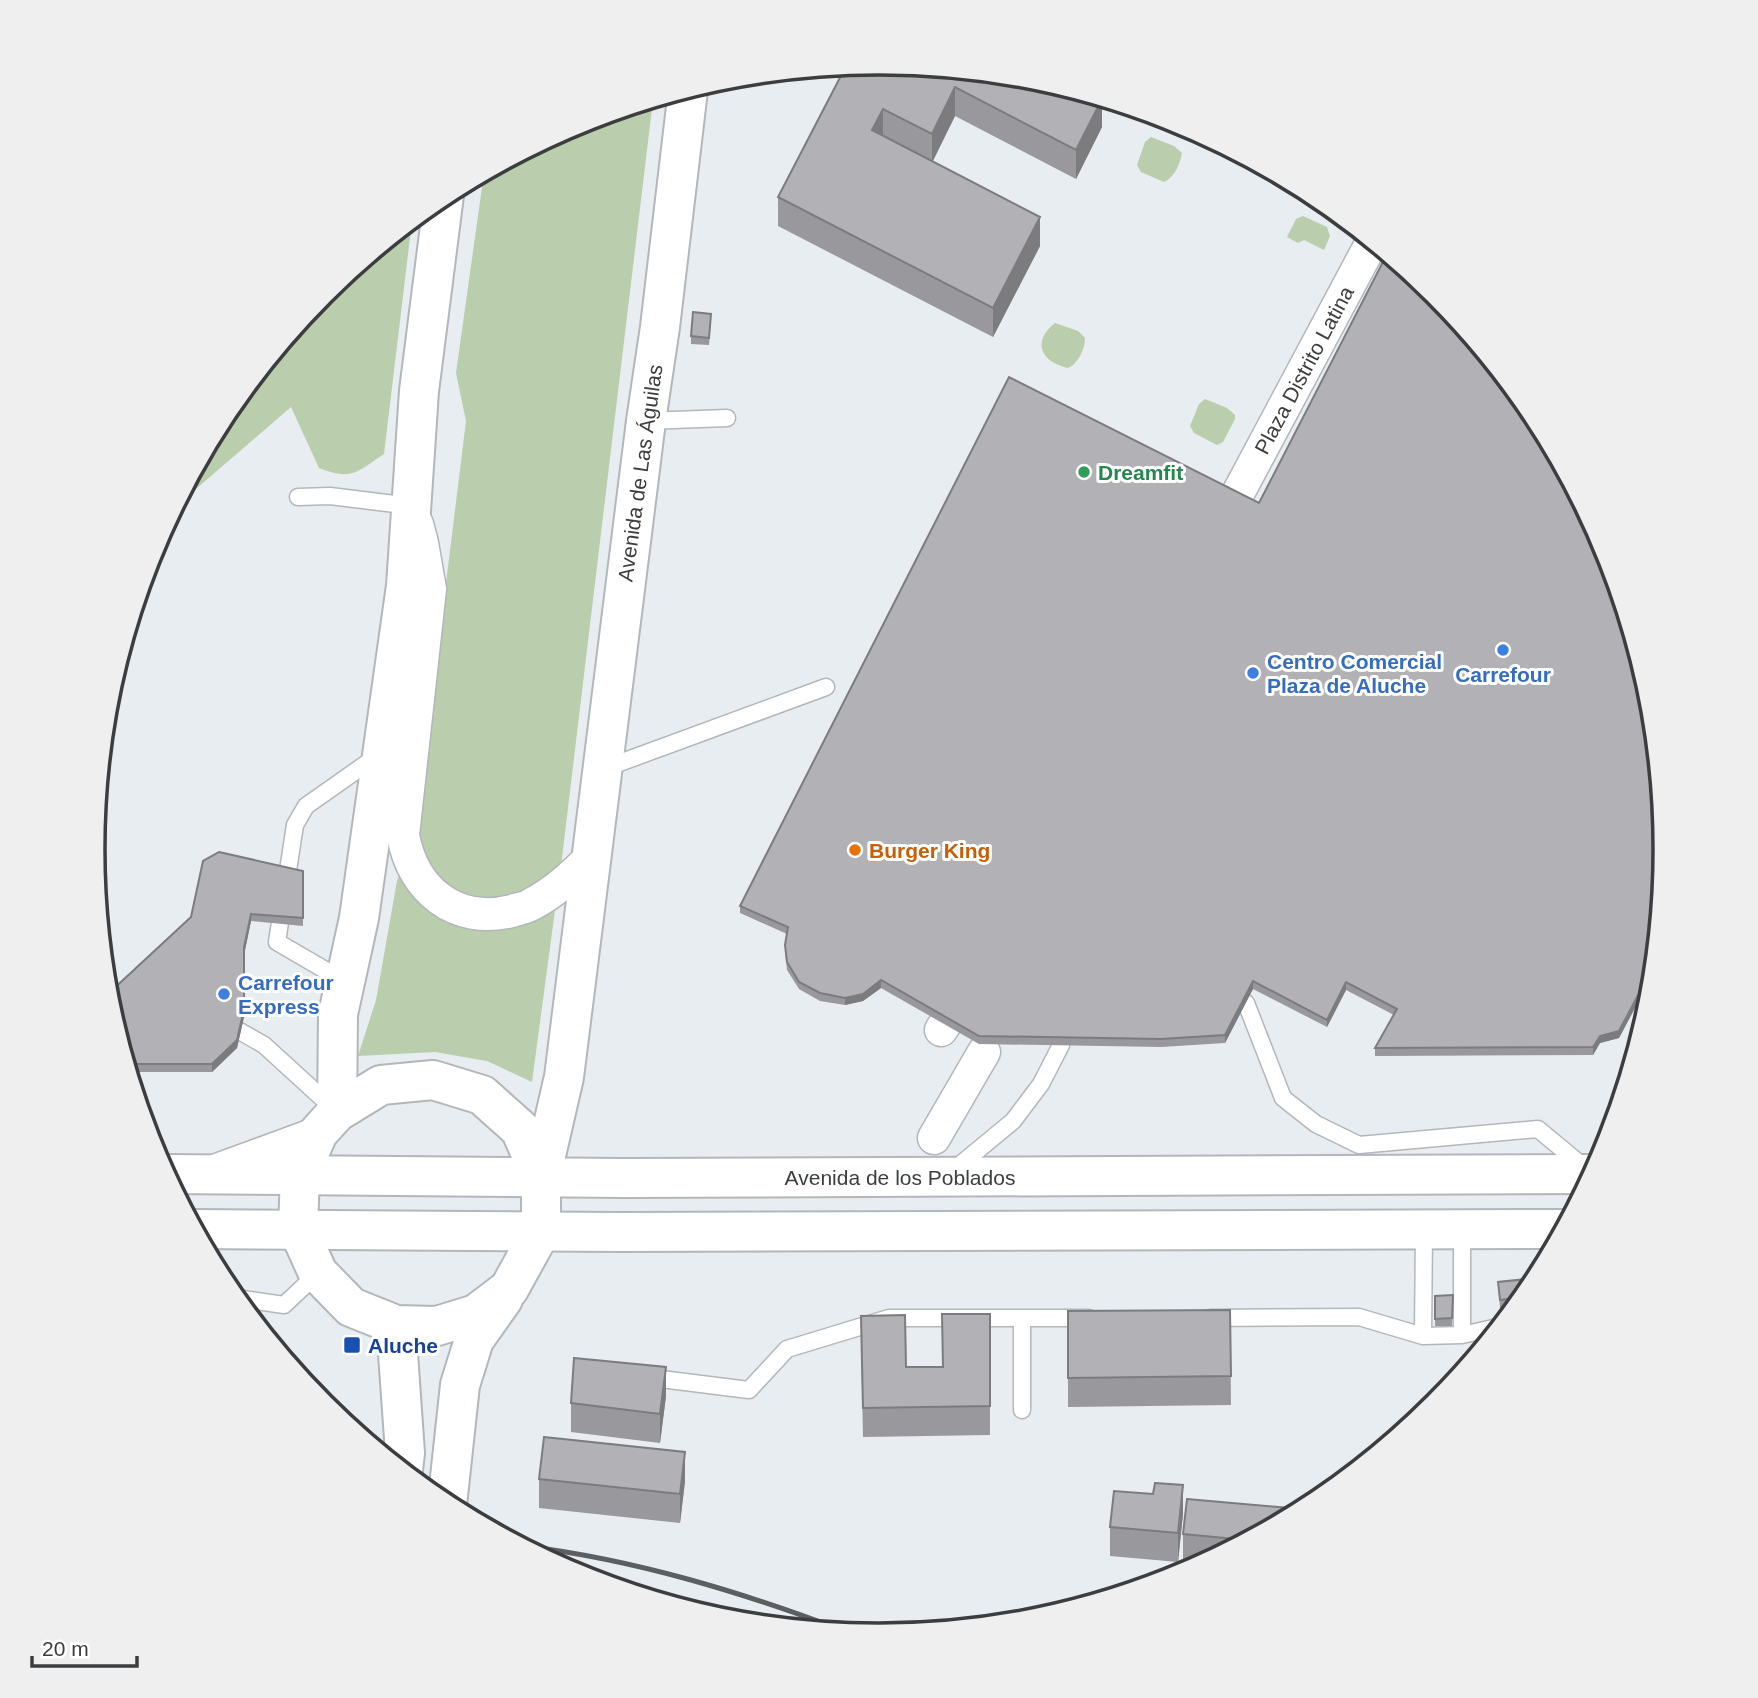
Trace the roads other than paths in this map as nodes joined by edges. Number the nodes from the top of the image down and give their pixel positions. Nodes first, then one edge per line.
1 (687, 100) edge
2 (442, 211) edge
3 (1368, 250) edge
4 (727, 418) dead end
5 (646, 421) junction
6 (298, 497) dead end
7 (1235, 499) edge
8 (411, 506) junction
9 (826, 687) dead end
10 (384, 750) junction
11 (603, 769) junction
12 (591, 857) junction
13 (344, 981) junction
14 (1247, 1003) edge
15 (209, 1020) edge
16 (1061, 1045) edge
17 (984, 1052) dead end
18 (327, 1122) junction
19 (934, 1138) dead end
20 (1584, 1167) edge
21 (177, 1174) edge
22 (208, 1174) junction
23 (300, 1174) junction
24 (1581, 1174) edge
25 (541, 1177) junction
26 (943, 1177) junction
27 (205, 1228) edge
28 (299, 1229) junction
29 (1553, 1229) edge
30 (541, 1230) junction
31 (1424, 1230) junction
32 (1462, 1230) junction
33 (318, 1273) junction
34 (509, 1289) junction
35 (251, 1300) edge
36 (1021, 1318) junction
37 (1103, 1318) edge
38 (1197, 1318) edge
39 (396, 1325) junction
40 (1485, 1330) edge
41 (1462, 1335) junction
42 (1423, 1336) junction
43 (633, 1376) edge
44 (1022, 1410) dead end
45 (404, 1460) edge
46 (448, 1492) edge

1 - 5 street, Avenida de Las Águilas
2 - 8 street, Avenida de Las Águilas
3 - 7 street, Plaza Distrito Latina
4 - 5 lane
5 - 11 street, Avenida de Las Águilas
6 - 8 lane
8 - 10 street, Avenida de Las Águilas
8 - 12 street, Avenida de Las Águilas
9 - 11 lane
10 - 13 street, Avenida de Las Águilas
10 - 13 lane
11 - 12 street, Avenida de Las Águilas
12 - 25 street, Avenida de Las Águilas
13 - 18 street, Avenida de Las Águilas
14 - 20 lane
15 - 18 lane
16 - 26 lane
17 - 19 street
18 - 22 street, Avenida de los Poblados
18 - 23 street, Avenida de Las Águilas
18 - 25 street, Avenida de Las Águilas
21 - 22 street, Avenida de los Poblados
22 - 23 street, Avenida de los Poblados
23 - 25 street, Avenida de los Poblados
23 - 28 street, Avenida de Las Águilas
24 - 26 street, Avenida de los Poblados
25 - 26 street, Avenida de los Poblados
25 - 30 street, Avenida de Las Águilas
27 - 28 street
28 - 30 street
28 - 33 street, Avenida de Las Águilas
29 - 32 street
30 - 31 street
30 - 34 street, Avenida de Las Águilas
31 - 32 street
31 - 42 lane
32 - 41 lane
33 - 35 lane
33 - 39 street, Avenida de Las Águilas
34 - 39 street, Avenida de Las Águilas
34 - 46 street
36 - 37 lane
36 - 43 lane
36 - 44 lane
38 - 42 lane
39 - 45 street
40 - 41 lane
41 - 42 lane

